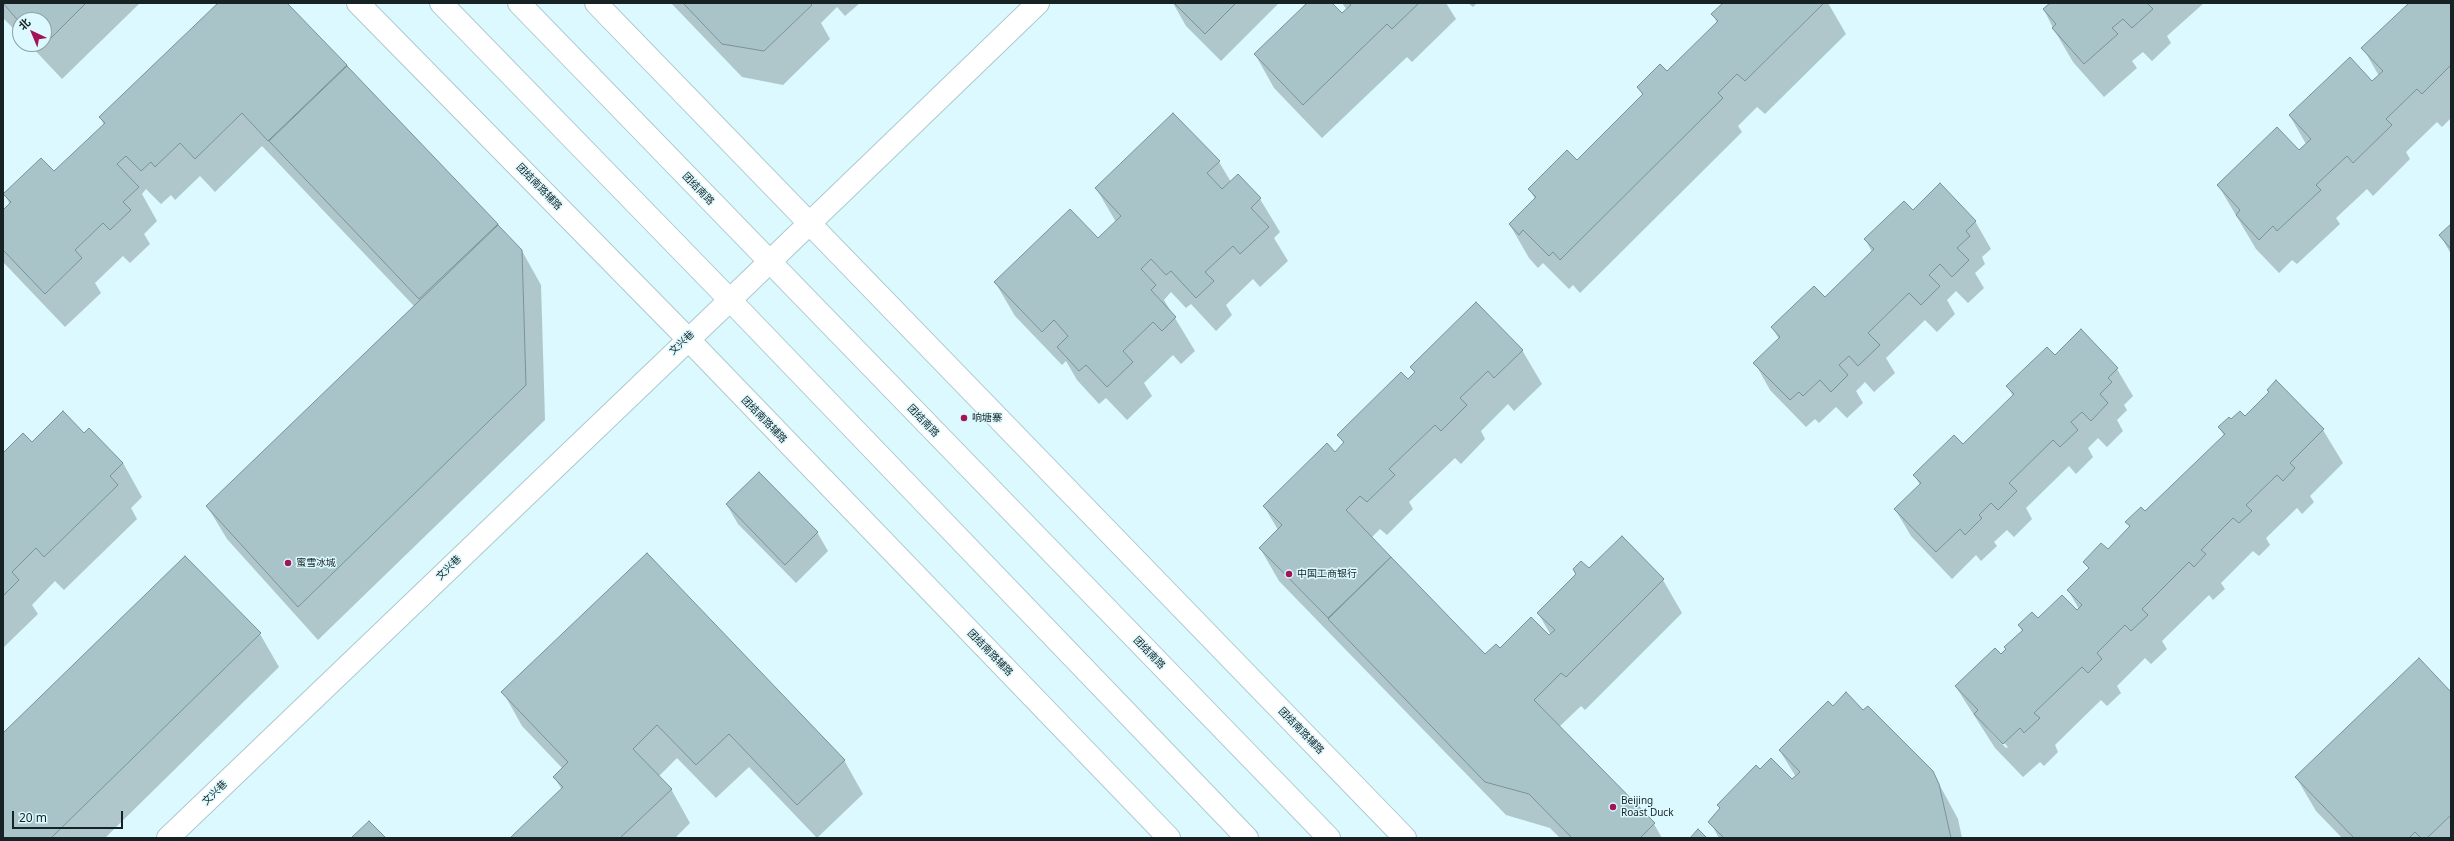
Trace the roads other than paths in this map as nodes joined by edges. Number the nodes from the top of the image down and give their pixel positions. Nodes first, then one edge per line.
1 (358, 3) edge
2 (441, 3) edge
3 (519, 3) edge
4 (596, 3) edge
5 (1038, 3) edge
6 (808, 224) junction
7 (769, 262) junction
8 (730, 300) junction
9 (687, 338) junction
10 (168, 838) edge
11 (1169, 838) edge
12 (1247, 838) edge
13 (1329, 838) edge
14 (1405, 838) edge

1 - 9 street, 团结南路辅路
2 - 8 street
3 - 7 street, 团结南路
4 - 6 street, 团结南路辅路
5 - 6 street, 文兴巷
6 - 7 street, 文兴巷
6 - 14 street, 团结南路辅路
7 - 8 street, 文兴巷
7 - 13 street, 团结南路
8 - 9 street, 文兴巷
8 - 12 street
9 - 10 street, 文兴巷
9 - 11 street, 团结南路辅路

